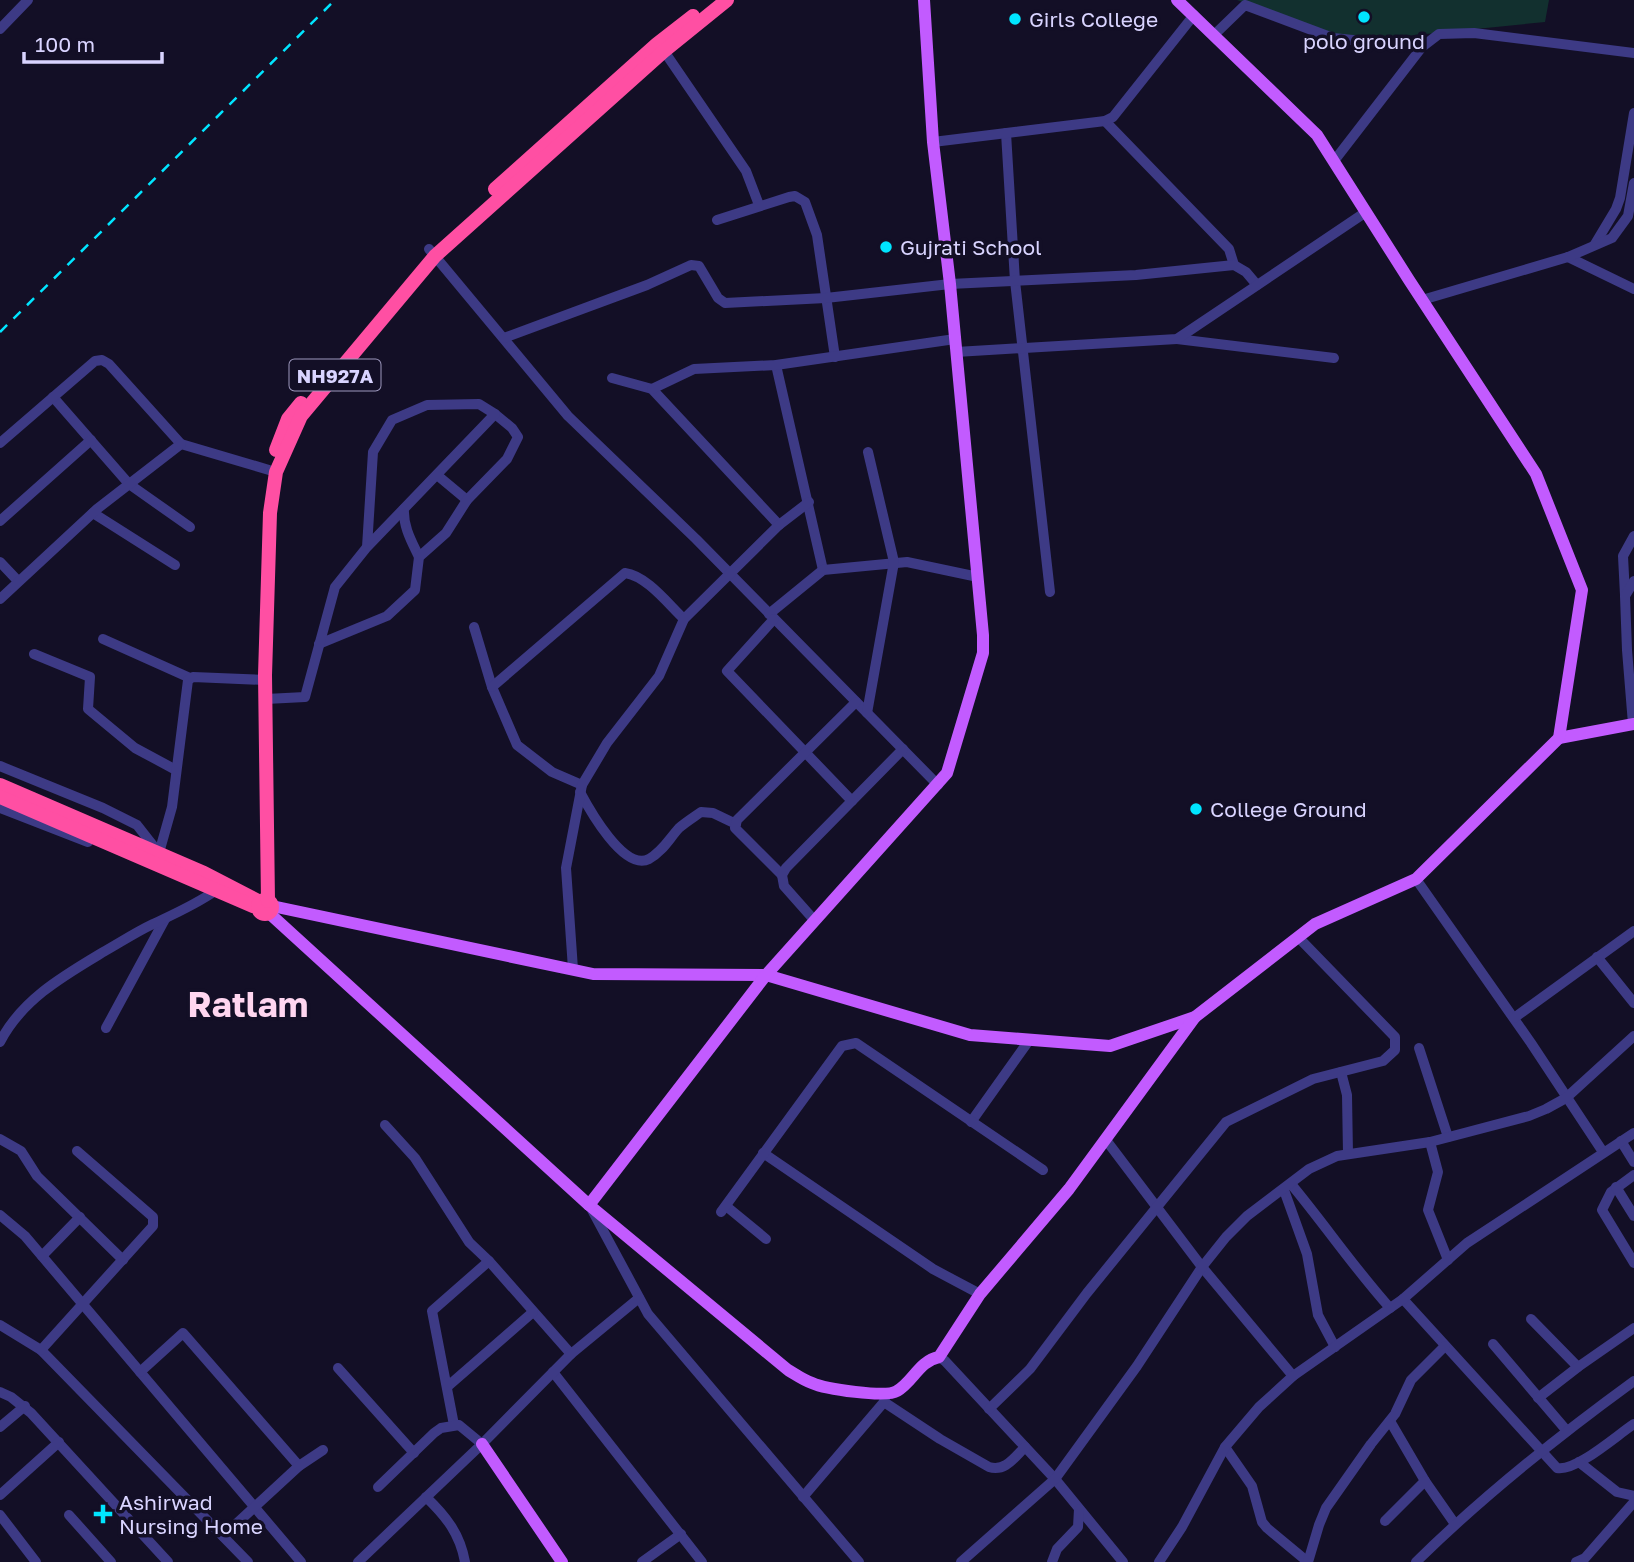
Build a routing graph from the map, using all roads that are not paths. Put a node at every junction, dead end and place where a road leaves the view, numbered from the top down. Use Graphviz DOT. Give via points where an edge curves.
graph roads {
  1 [pos="28,0"];
  2 [pos="713,0"];
  3 [pos="727,0"];
  4 [pos="923,0"];
  5 [pos="1177,0"];
  6 [pos="1194,15"];
  7 [pos="0,29"];
  8 [pos="1214,35"];
  9 [pos="1422,47"];
  10 [pos="664,51"];
  11 [pos="1634,53"];
  12 [pos="1634,113"];
  13 [pos="1105,121"];
  14 [pos="1006,133"];
  15 [pos="933,142"];
  16 [pos="1334,161"];
  17 [pos="1634,183"];
  18 [pos="759,205"];
  19 [pos="1366,212"];
  20 [pos="716,220"];
  21 [pos="1594,245"];
  22 [pos="432,252"];
  23 [pos="1569,257"];
  24 [pos="1234,265"];
  25 [pos="1015,281"];
  26 [pos="950,284"];
  27 [pos="1257,285"];
  28 [pos="1634,289"];
  29 [pos="826,298"];
  30 [pos="1422,300"];
  31 [pos="504,338"];
  32 [pos="1177,339"];
  33 [pos="955,345"];
  34 [pos="1023,348"];
  35 [pos="835,357"];
  36 [pos="1334,358"];
  37 [pos="776,365"];
  38 [pos="612,377"];
  39 [pos="652,389"];
  40 [pos="53,397"];
  41 [pos="495,414"];
  42 [pos="91,440"];
  43 [pos="0,443"];
  44 [pos="181,444"];
  45 [pos="868,452"];
  46 [pos="269,470"];
  47 [pos="437,475"];
  48 [pos="129,484"];
  49 [pos="467,500"];
  50 [pos="809,502"];
  51 [pos="404,509"];
  52 [pos="93,513"];
  53 [pos="0,521"];
  54 [pos="779,525"];
  55 [pos="190,527"];
  56 [pos="1634,536"];
  57 [pos="367,547"];
  58 [pos="419,557"];
  59 [pos="0,562"];
  60 [pos="894,562"];
  61 [pos="175,565"];
  62 [pos="823,569"];
  63 [pos="729,573"];
  64 [pos="978,577"];
  65 [pos="18,581"];
  66 [pos="1634,581"];
  67 [pos="1049,592"];
  68 [pos="1625,596"];
  69 [pos="0,599"];
  70 [pos="772,616"];
  71 [pos="684,619"];
  72 [pos="474,627"];
  73 [pos="103,639"];
  74 [pos="319,644"];
  75 [pos="34,654"];
  76 [pos="190,678"];
  77 [pos="261,679"];
  78 [pos="492,687"];
  79 [pos="266,699"];
  80 [pos="856,702"];
  81 [pos="867,713"];
  82 [pos="1634,724"];
  83 [pos="1559,737"];
  84 [pos="903,749"];
  85 [pos="805,754"];
  86 [pos="0,766"];
  87 [pos="177,770"];
  88 [pos="0,785"];
  89 [pos="938,785"];
  90 [pos="581,788"];
  91 [pos="0,797"];
  92 [pos="852,801"];
  93 [pos="0,808"];
  94 [pos="736,824"];
  95 [pos="155,858"];
  96 [pos="782,875"];
  97 [pos="1416,879"];
  98 [pos="215,891"];
  99 [pos="265,905"];
  100 [pos="165,919"];
  101 [pos="815,920"];
  102 [pos="1634,931"];
  103 [pos="1298,937"];
  104 [pos="1597,957"];
  105 [pos="573,969"];
  106 [pos="766,975"];
  107 [pos="1634,1003"];
  108 [pos="1195,1017"];
  109 [pos="1514,1018"];
  110 [pos="106,1028"];
  111 [pos="1634,1036"];
  112 [pos="1030,1039"];
  113 [pos="0,1042"];
  114 [pos="1419,1048"];
  115 [pos="1341,1072"];
  116 [pos="1566,1098"];
  117 [pos="971,1122"];
  118 [pos="385,1125"];
  119 [pos="1634,1133"];
  120 [pos="1448,1137"];
  121 [pos="0,1139"];
  122 [pos="1107,1140"];
  123 [pos="1621,1141"];
  124 [pos="1430,1142"];
  125 [pos="77,1151"];
  126 [pos="1603,1152"];
  127 [pos="763,1153"];
  128 [pos="1348,1154"];
  129 [pos="1634,1162"];
  130 [pos="1043,1170"];
  131 [pos="1634,1175"];
  132 [pos="1287,1187"];
  133 [pos="1616,1187"];
  134 [pos="589,1205"];
  135 [pos="1157,1209"];
  136 [pos="0,1215"];
  137 [pos="1634,1216"];
  138 [pos="80,1217"];
  139 [pos="766,1239"];
  140 [pos="42,1256"];
  141 [pos="123,1260"];
  142 [pos="1448,1260"];
  143 [pos="489,1261"];
  144 [pos="1634,1263"];
  145 [pos="1202,1267"];
  146 [pos="980,1294"];
  147 [pos="639,1298"];
  148 [pos="1403,1299"];
  149 [pos="83,1305"];
  150 [pos="1391,1308"];
  151 [pos="533,1311"];
  152 [pos="1531,1319"];
  153 [pos="0,1325"];
  154 [pos="1634,1328"];
  155 [pos="1493,1344"];
  156 [pos="1445,1346"];
  157 [pos="1335,1347"];
  158 [pos="41,1349"];
  159 [pos="571,1354"];
  160 [pos="939,1357"];
  161 [pos="1578,1367"];
  162 [pos="338,1368"];
  163 [pos="140,1372"];
  164 [pos="553,1372"];
  165 [pos="1293,1376"];
  166 [pos="1634,1381"];
  167 [pos="447,1387"];
  168 [pos="0,1392"];
  169 [pos="1538,1398"];
  170 [pos="884,1399"];
  171 [pos="25,1406"];
  172 [pos="989,1409"];
  173 [pos="1390,1421"];
  174 [pos="1634,1424"];
  175 [pos="454,1425"];
  176 [pos="0,1427"];
  177 [pos="1567,1432"];
  178 [pos="59,1442"];
  179 [pos="482,1444"];
  180 [pos="1025,1447"];
  181 [pos="1226,1447"];
  182 [pos="323,1450"];
  183 [pos="414,1453"];
  184 [pos="1540,1453"];
  185 [pos="1579,1462"];
  186 [pos="299,1466"];
  187 [pos="1055,1479"];
  188 [pos="1425,1481"];
  189 [pos="378,1488"];
  190 [pos="0,1495"];
  191 [pos="1634,1496"];
  192 [pos="426,1497"];
  193 [pos="803,1497"];
  194 [pos="1634,1502"];
  195 [pos="255,1506"];
  196 [pos="1079,1509"];
  197 [pos="69,1515"];
  198 [pos="0,1516"];
  199 [pos="1385,1521"];
  200 [pos="1455,1524"];
  201 [pos="681,1534"];
  202 [pos="223,1536"];
  203 [pos="36,1562"];
  204 [pos="111,1562"];
  205 [pos="168,1562"];
  206 [pos="248,1562"];
  207 [pos="301,1562"];
  208 [pos="358,1562"];
  209 [pos="465,1562"];
  210 [pos="562,1562"];
  211 [pos="642,1562"];
  212 [pos="702,1562"];
  213 [pos="859,1562"];
  214 [pos="961,1562"];
  215 [pos="1052,1562"];
  216 [pos="1123,1562"];
  217 [pos="1160,1562"];
  218 [pos="1308,1562"];
  219 [pos="1416,1562"];
  220 [pos="1576,1562"];
  1 -- 7 [label="street"];
  2 -- 22 [label="highway, NH927A" via="647,53"];
  3 -- 10 [label="highway, NH927A"];
  4 -- 15 [label="main road"];
  5 -- 6 [label="main road"];
  6 -- 8 [label="main road"];
  6 -- 13 [label="street" via="1113,117"];
  8 -- 9 [label="street" via="1245,5 1333,38"];
  8 -- 16 [label="main road" via="1307,123"];
  9 -- 11 [label="street" via="1439,34 1474,33"];
  9 -- 16 [label="street"];
  10 -- 18 [label="street" via="746,171"];
  10 -- 22 [label="highway, NH927A"];
  12 -- 21 [label="street" via="1620,198"];
  13 -- 14 [label="street"];
  13 -- 24 [label="street" via="1228,249"];
  14 -- 15 [label="street"];
  14 -- 25 [label="street"];
  15 -- 26 [label="main road"];
  16 -- 19 [label="main road"];
  17 -- 21 [label="street" via="1621,228 1612,238"];
  18 -- 20 [label="street"];
  18 -- 29 [label="street" via="795,195 806,202 817,235"];
  19 -- 27 [label="street"];
  19 -- 30 [label="main road"];
  21 -- 23 [label="street"];
  22 -- 31 [label="street"];
  22 -- 46 [label="highway, NH927A" via="288,419"];
  22 -- 77 [label="highway, NH927A" via="301,416 276,472"];
  23 -- 28 [label="street"];
  23 -- 30 [label="street"];
  24 -- 25 [label="street"];
  24 -- 27 [label="street"];
  25 -- 26 [label="street"];
  25 -- 34 [label="street"];
  26 -- 29 [label="street"];
  26 -- 33 [label="main road"];
  27 -- 32 [label="street"];
  29 -- 31 [label="street" via="725,303 699,267 691,265"];
  29 -- 35 [label="street"];
  30 -- 83 [label="main road" via="1536,474 1582,590"];
  31 -- 63 [label="street" via="568,416"];
  32 -- 34 [label="street"];
  32 -- 36 [label="street"];
  33 -- 34 [label="street"];
  33 -- 35 [label="street"];
  33 -- 64 [label="main road"];
  34 -- 67 [label="street"];
  35 -- 37 [label="street"];
  37 -- 39 [label="street" via="694,369"];
  37 -- 50 [label="street"];
  38 -- 39 [label="street"];
  39 -- 54 [label="street"];
  40 -- 42 [label="street"];
  40 -- 43 [label="street"];
  40 -- 44 [label="street" via="102,360"];
  41 -- 47 [label="street"];
  41 -- 49 [label="street" via="518,437 507,459"];
  41 -- 57 [label="street" via="479,404 427,405 392,420 373,452"];
  42 -- 48 [label="street"];
  42 -- 53 [label="street"];
  44 -- 46 [label="street"];
  44 -- 48 [label="street"];
  45 -- 60 [label="street"];
  46 -- 77 [label="highway, NH927A" via="263,513"];
  47 -- 49 [label="street"];
  47 -- 51 [label="street"];
  48 -- 52 [label="street"];
  48 -- 55 [label="street"];
  49 -- 58 [label="street" via="446,533"];
  50 -- 54 [label="street"];
  50 -- 62 [label="street"];
  51 -- 57 [label="street"];
  51 -- 58 [label="street"];
  52 -- 61 [label="street"];
  52 -- 65 [label="street"];
  54 -- 63 [label="street"];
  56 -- 68 [label="street" via="1623,556"];
  57 -- 74 [label="street" via="335,586"];
  58 -- 74 [label="street" via="415,590 387,616"];
  59 -- 65 [label="street"];
  60 -- 62 [label="street"];
  60 -- 64 [label="street"];
  60 -- 81 [label="street"];
  62 -- 70 [label="street"];
  63 -- 70 [label="street"];
  63 -- 71 [label="street"];
  64 -- 89 [label="main road" via="983,653 947,773"];
  65 -- 69 [label="street"];
  66 -- 68 [label="street"];
  68 -- 82 [label="street"];
  70 -- 80 [label="street"];
  70 -- 85 [label="street" via="727,671"];
  71 -- 78 [label="street" via="643,581 625,573"];
  71 -- 90 [label="street" via="659,676 607,743"];
  72 -- 78 [label="street"];
  73 -- 76 [label="street"];
  74 -- 79 [label="street" via="305,696"];
  75 -- 87 [label="street" via="90,677 88,709 135,748"];
  76 -- 77 [label="street"];
  76 -- 87 [label="street"];
  77 -- 79 [label="highway, NH927A"];
  77 -- 99 [label="highway, NH927A"];
  78 -- 90 [label="street" via="517,745"];
  79 -- 99 [label="highway, NH927A"];
  80 -- 81 [label="street"];
  80 -- 85 [label="street"];
  81 -- 84 [label="street"];
  82 -- 83 [label="main road"];
  83 -- 97 [label="main road"];
  84 -- 89 [label="street"];
  84 -- 92 [label="street"];
  85 -- 92 [label="street"];
  85 -- 94 [label="street"];
  86 -- 95 [label="street" via="136,825"];
  87 -- 95 [label="street" via="172,807"];
  88 -- 95 [label="highway"];
  89 -- 101 [label="main road"];
  90 -- 94 [label="street" via="593,817 636,861 646,861 662,850 701,812"];
  90 -- 105 [label="street" via="566,868"];
  91 -- 95 [label="highway"];
  92 -- 96 [label="street"];
  93 -- 95 [label="street" via="111,851"];
  94 -- 96 [label="street" via="743,837"];
  95 -- 98 [label="highway"];
  95 -- 99 [label="highway" via="234,887"];
  96 -- 101 [label="street" via="784,886"];
  97 -- 103 [label="main road" via="1315,924"];
  97 -- 109 [label="street"];
  98 -- 99 [label="highway"];
  98 -- 100 [label="street"];
  99 -- 105 [label="main road"];
  99 -- 134 [label="main road"];
  100 -- 110 [label="street"];
  100 -- 113 [label="street" via="38,995"];
  101 -- 106 [label="main road"];
  102 -- 104 [label="street"];
  103 -- 108 [label="main road"];
  103 -- 115 [label="street" via="1395,1037 1395,1050 1383,1061"];
  104 -- 107 [label="street"];
  104 -- 109 [label="street"];
  105 -- 106 [label="main road" via="593,974"];
  106 -- 112 [label="main road" via="970,1035"];
  106 -- 134 [label="main road"];
  108 -- 112 [label="main road" via="1110,1046"];
  108 -- 122 [label="main road"];
  109 -- 116 [label="street"];
  111 -- 116 [label="street"];
  112 -- 117 [label="street"];
  114 -- 120 [label="street"];
  115 -- 128 [label="street" via="1347,1095"];
  115 -- 135 [label="street" via="1313,1079 1231,1118"];
  116 -- 120 [label="street" via="1529,1116"];
  116 -- 126 [label="street"];
  117 -- 127 [label="street" via="856,1043 848,1043 842,1045"];
  117 -- 130 [label="street"];
  118 -- 143 [label="street" via="415,1158 469,1242"];
  119 -- 123 [label="street"];
  120 -- 124 [label="street"];
  121 -- 138 [label="street" via="21,1151 37,1176"];
  122 -- 135 [label="street"];
  122 -- 146 [label="main road"];
  123 -- 126 [label="street"];
  123 -- 129 [label="street"];
  124 -- 128 [label="street"];
  124 -- 142 [label="street" via="1438,1180 1428,1210"];
  125 -- 141 [label="street" via="153,1217 153,1226"];
  126 -- 142 [label="street"];
  127 -- 139 [label="street" via="723,1209"];
  127 -- 146 [label="street" via="933,1269"];
  128 -- 132 [label="street" via="1321,1161"];
  131 -- 133 [label="street"];
  132 -- 145 [label="street" via="1247,1216"];
  132 -- 150 [label="street" via="1325,1225"];
  132 -- 157 [label="street" via="1307,1254 1318,1315"];
  133 -- 137 [label="street"];
  133 -- 144 [label="street" via="1602,1210"];
  134 -- 147 [label="street"];
  134 -- 170 [label="main road" via="788,1370 813,1384"];
  135 -- 145 [label="street"];
  135 -- 172 [label="street" via="1030,1369"];
  136 -- 140 [label="street"];
  138 -- 140 [label="street"];
  138 -- 141 [label="street"];
  140 -- 149 [label="street"];
  141 -- 149 [label="street"];
  142 -- 148 [label="street"];
  143 -- 151 [label="street"];
  143 -- 167 [label="street" via="432,1311"];
  145 -- 165 [label="street"];
  145 -- 187 [label="street"];
  146 -- 160 [label="main road"];
  147 -- 159 [label="street"];
  147 -- 193 [label="street"];
  148 -- 150 [label="street"];
  148 -- 156 [label="street"];
  149 -- 158 [label="street"];
  149 -- 163 [label="street"];
  150 -- 157 [label="street"];
  151 -- 159 [label="street"];
  151 -- 167 [label="street"];
  152 -- 161 [label="street"];
  153 -- 158 [label="street"];
  154 -- 161 [label="street"];
  155 -- 169 [label="street"];
  156 -- 173 [label="street" via="1411,1380"];
  156 -- 184 [label="street"];
  157 -- 165 [label="street"];
  158 -- 202 [label="street"];
  159 -- 164 [label="street"];
  160 -- 170 [label="main road" via="925,1363"];
  160 -- 172 [label="street"];
  161 -- 169 [label="street"];
  162 -- 183 [label="street"];
  163 -- 186 [label="street" via="183,1333"];
  163 -- 195 [label="street"];
  164 -- 179 [label="street"];
  164 -- 201 [label="street"];
  165 -- 181 [label="street"];
  166 -- 177 [label="street"];
  167 -- 175 [label="street"];
  168 -- 171 [label="street"];
  169 -- 177 [label="street"];
  170 -- 180 [label="street" via="989,1467 1001,1469"];
  170 -- 193 [label="street"];
  171 -- 176 [label="street"];
  171 -- 178 [label="street"];
  172 -- 180 [label="street"];
  173 -- 188 [label="street"];
  173 -- 218 [label="street" via="1326,1508"];
  174 -- 185 [label="street"];
  175 -- 179 [label="street" via="464,1427"];
  175 -- 183 [label="street" via="441,1428"];
  177 -- 184 [label="street"];
  178 -- 190 [label="street"];
  178 -- 205 [label="street"];
  179 -- 192 [label="street"];
  179 -- 210 [label="main road"];
  180 -- 187 [label="street"];
  181 -- 217 [label="street"];
  181 -- 218 [label="street" via="1252,1486 1262,1522"];
  182 -- 186 [label="street"];
  183 -- 189 [label="street"];
  184 -- 185 [label="street" via="1561,1469"];
  184 -- 200 [label="street"];
  185 -- 191 [label="street" via="1617,1492"];
  186 -- 195 [label="street"];
  187 -- 196 [label="street"];
  187 -- 214 [label="street"];
  188 -- 199 [label="street"];
  188 -- 200 [label="street"];
  192 -- 208 [label="street"];
  192 -- 209 [label="street" via="452,1525"];
  193 -- 213 [label="street"];
  194 -- 220 [label="street" via="1585,1558"];
  195 -- 202 [label="street"];
  195 -- 207 [label="street"];
  196 -- 215 [label="street" via="1078,1527 1057,1549"];
  196 -- 216 [label="street"];
  197 -- 204 [label="street"];
  198 -- 203 [label="street"];
  200 -- 219 [label="street"];
  201 -- 211 [label="street"];
  201 -- 212 [label="street"];
  202 -- 206 [label="street"];
}
